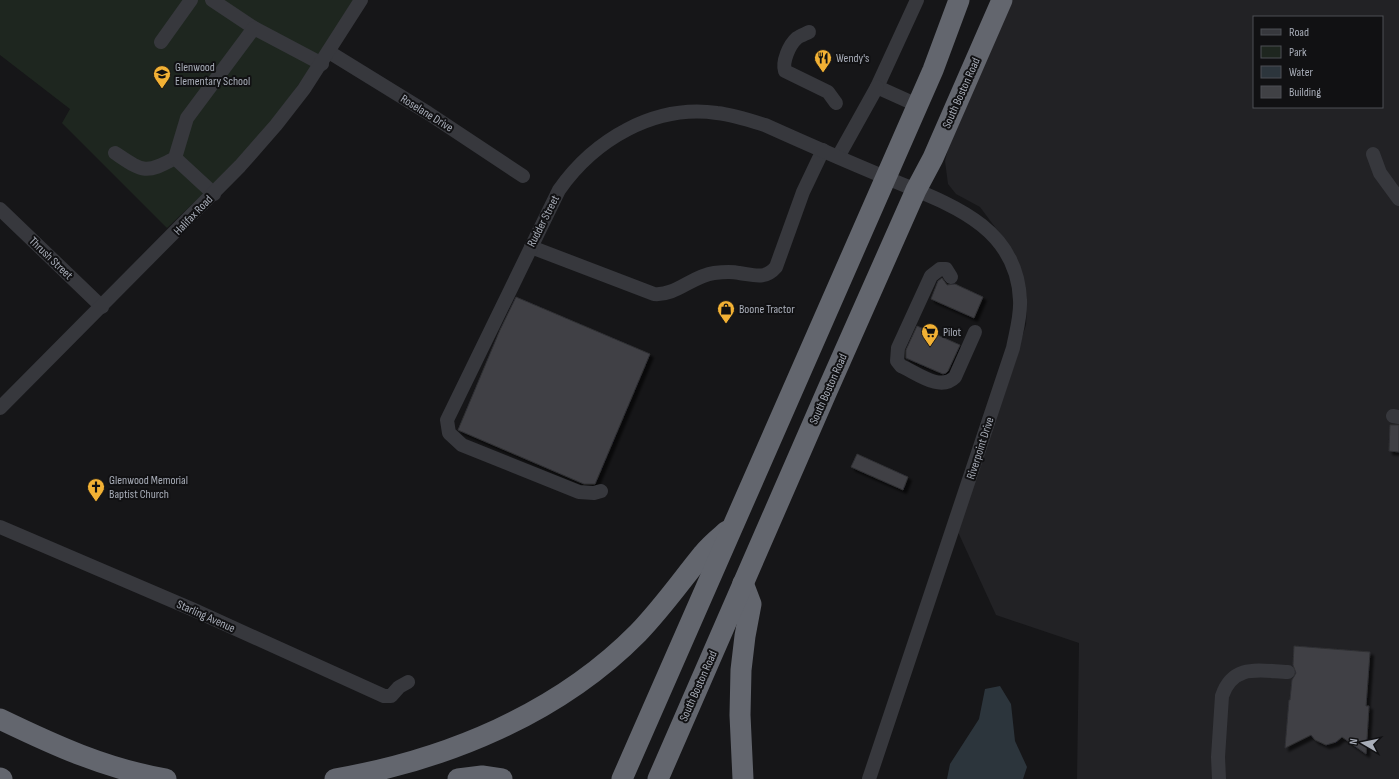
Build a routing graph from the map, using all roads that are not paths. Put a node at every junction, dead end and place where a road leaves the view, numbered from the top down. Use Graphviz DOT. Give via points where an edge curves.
graph roads {
  1 [pos="191,0"];
  2 [pos="212,0"];
  3 [pos="361,0"];
  4 [pos="918,0"];
  5 [pos="1002,0"];
  6 [pos="954,2"];
  7 [pos="254,28"];
  8 [pos="809,32"];
  9 [pos="161,42"];
  10 [pos="325,58"];
  11 [pos="877,87"];
  12 [pos="836,103"];
  13 [pos="917,106"];
  14 [pos="823,150"];
  15 [pos="115,153"];
  16 [pos="1373,154"];
  17 [pos="838,156"];
  18 [pos="175,158"];
  19 [pos="523,176"];
  20 [pos="886,178"];
  21 [pos="916,190"];
  22 [pos="214,194"];
  23 [pos="1399,199"];
  24 [pos="0,209"];
  25 [pos="531,247"];
  26 [pos="951,277"];
  27 [pos="102,307"];
  28 [pos="975,332"];
  29 [pos="0,408"];
  30 [pos="601,491"];
  31 [pos="734,525"];
  32 [pos="0,527"];
  33 [pos="743,583"];
  34 [pos="1288,672"];
  35 [pos="408,682"];
  36 [pos="0,719"];
  37 [pos="0,724"];
  38 [pos="101,779"];
  39 [pos="166,779"];
  40 [pos="335,779"];
  41 [pos="458,779"];
  42 [pos="502,779"];
  43 [pos="622,779"];
  44 [pos="658,779"];
  45 [pos="743,779"];
  46 [pos="869,779"];
  47 [pos="1219,779"];
  1 -- 9 [label="street"];
  2 -- 7 [label="street, Roselane Drive"];
  3 -- 10 [label="street, Halifax Road"];
  4 -- 11 [label="street"];
  5 -- 21 [label="highway, South Boston Road" via="933,158"];
  6 -- 13 [label="highway"];
  7 -- 10 [label="street, Roselane Drive"];
  7 -- 18 [label="street" via="187,118"];
  8 -- 12 [label="street" via="797,38 792,44 784,63 785,72 828,92"];
  10 -- 19 [label="street, Roselane Drive" via="428,113"];
  10 -- 22 [label="street, Halifax Road" via="276,125"];
  11 -- 13 [label="street"];
  11 -- 17 [label="street"];
  13 -- 20 [label="highway"];
  14 -- 17 [label="street, Rudder Street"];
  14 -- 25 [label="street, Rudder Street" via="765,125 716,112 674,114 649,120 611,138 581,162 559,190"];
  14 -- 25 [label="street" via="776,267 763,276 724,272 709,274 695,278 662,295"];
  15 -- 18 [label="street" via="139,169 156,169"];
  16 -- 23 [label="street" via="1380,173"];
  17 -- 20 [label="street, Rudder Street"];
  18 -- 22 [label="street"];
  20 -- 21 [label="street, Riverpoint Drive"];
  20 -- 31 [label="highway"];
  21 -- 33 [label="highway, South Boston Road"];
  21 -- 46 [label="street, Riverpoint Drive" via="955,207 989,230 1001,244 1014,269 1019,283 1020,301 1006,371"];
  22 -- 27 [label="street, Halifax Road"];
  24 -- 27 [label="street, Thrush Street"];
  25 -- 30 [label="street, Rudder Street" via="448,414 447,428 454,440 462,445 579,492"];
  26 -- 28 [label="street" via="946,269 940,269 931,276 898,348 897,361 901,366 940,384 946,383 955,377"];
  27 -- 29 [label="street, Halifax Road"];
  31 -- 40 [label="highway" via="704,553 678,588 636,635 552,701 492,732 451,748 392,766"];
  31 -- 43 [label="highway"];
  32 -- 35 [label="street, Starling Avenue" via="194,610 384,696 391,696"];
  33 -- 44 [label="highway, South Boston Road"];
  33 -- 45 [label="highway" via="751,604 742,670 740,715"];
  34 -- 47 [label="street" via="1250,670 1236,675 1225,688 1222,696"];
  36 -- 39 [label="highway" via="70,752 104,764"];
  37 -- 38 [label="highway"];
  41 -- 42 [label="highway" via="482,776"];
}
